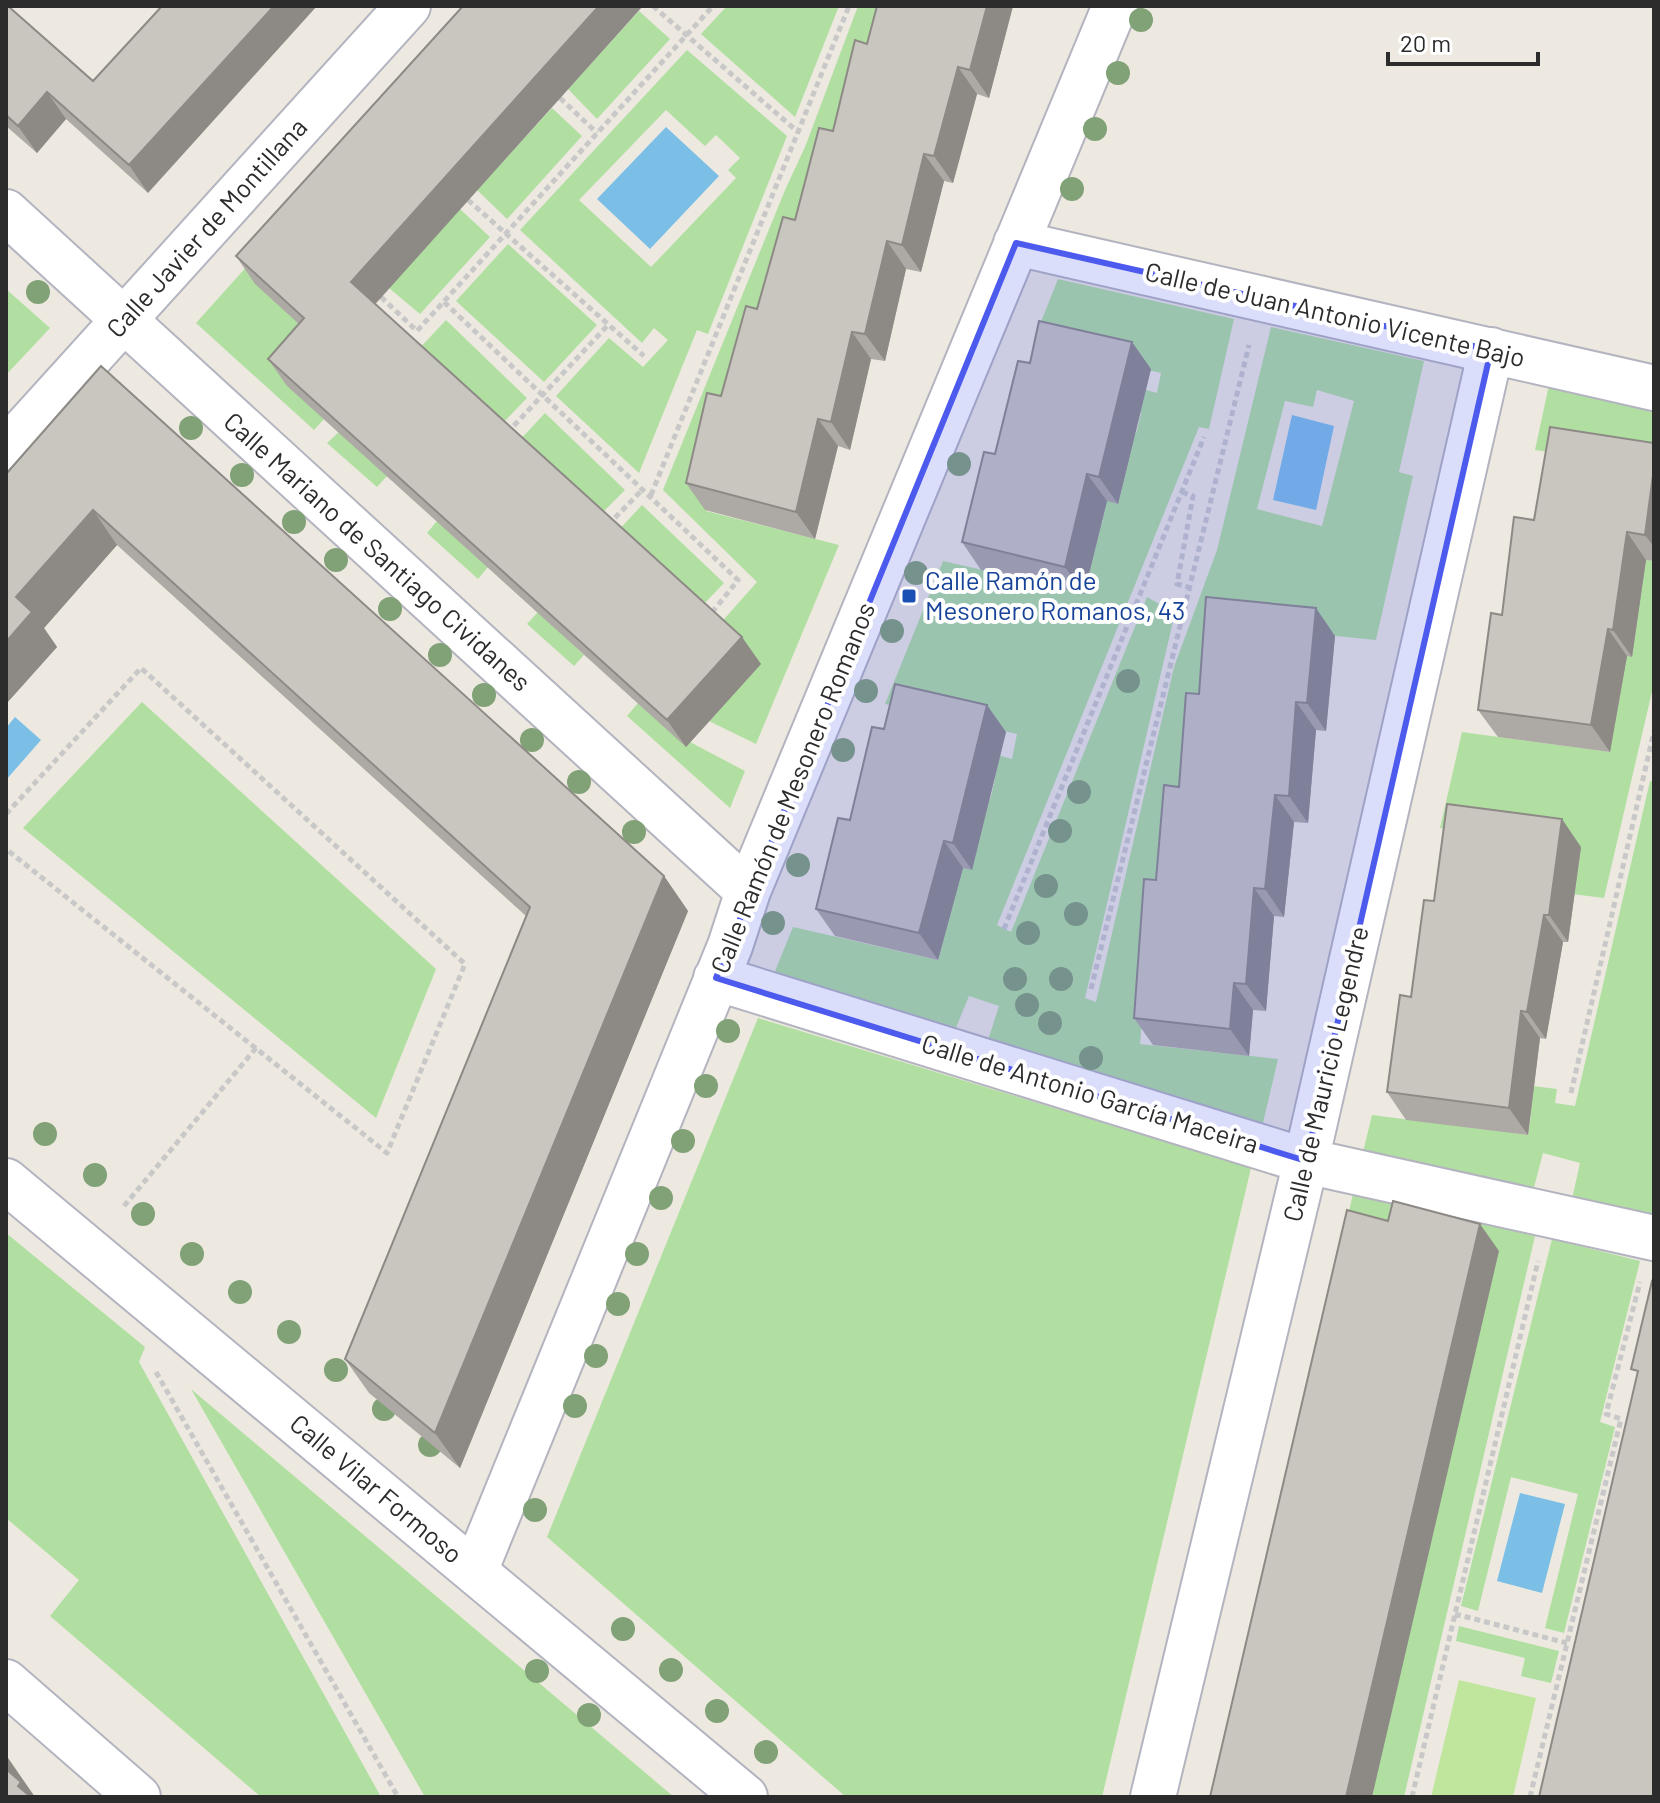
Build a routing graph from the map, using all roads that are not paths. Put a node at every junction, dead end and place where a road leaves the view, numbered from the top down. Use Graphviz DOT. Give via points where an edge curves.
graph roads {
  1 [pos="408,6"];
  2 [pos="1115,6"];
  3 [pos="6,212"];
  4 [pos="1016,243"];
  5 [pos="124,319"];
  6 [pos="1491,350"];
  7 [pos="1654,388"];
  8 [pos="6,450"];
  9 [pos="748,891"];
  10 [pos="716,978"];
  11 [pos="1306,1161"];
  12 [pos="6,1181"];
  13 [pos="1648,1258"];
  14 [pos="475,1571"];
  15 [pos="6,1682"];
  16 [pos="138,1797"];
  17 [pos="745,1797"];
  18 [pos="1153,1797"];
  1 -- 5 [label="street, Calle Javier de Montillana"];
  2 -- 4 [label="street, Calle Ramón de Mesonero Romanos"];
  3 -- 5 [label="street, Calle Mariano de Santiago Cividanes"];
  4 -- 6 [label="street, Calle de Juan Antonio Vicente Bajo"];
  4 -- 9 [label="street, Calle Ramón de Mesonero Romanos"];
  5 -- 8 [label="street, Calle Javier de Montillana"];
  5 -- 9 [label="street, Calle Mariano de Santiago Cividanes"];
  6 -- 7 [label="street, Calle de Juan Antonio Vicente Bajo"];
  6 -- 11 [label="street, Calle de Mauricio Legendre"];
  9 -- 10 [label="street, Calle Ramón de Mesonero Romanos"];
  10 -- 11 [label="street, Calle de Antonio García Maceira"];
  10 -- 14 [label="street, Calle Ramón de Mesonero Romanos"];
  11 -- 13 [label="street, Calle de Antonio García Maceira"];
  11 -- 18 [label="street, Calle de Mauricio Legendre"];
  12 -- 14 [label="street, Calle Vilar Formoso"];
  14 -- 17 [label="street, Calle Vilar Formoso"];
  15 -- 16 [label="street"];
}
